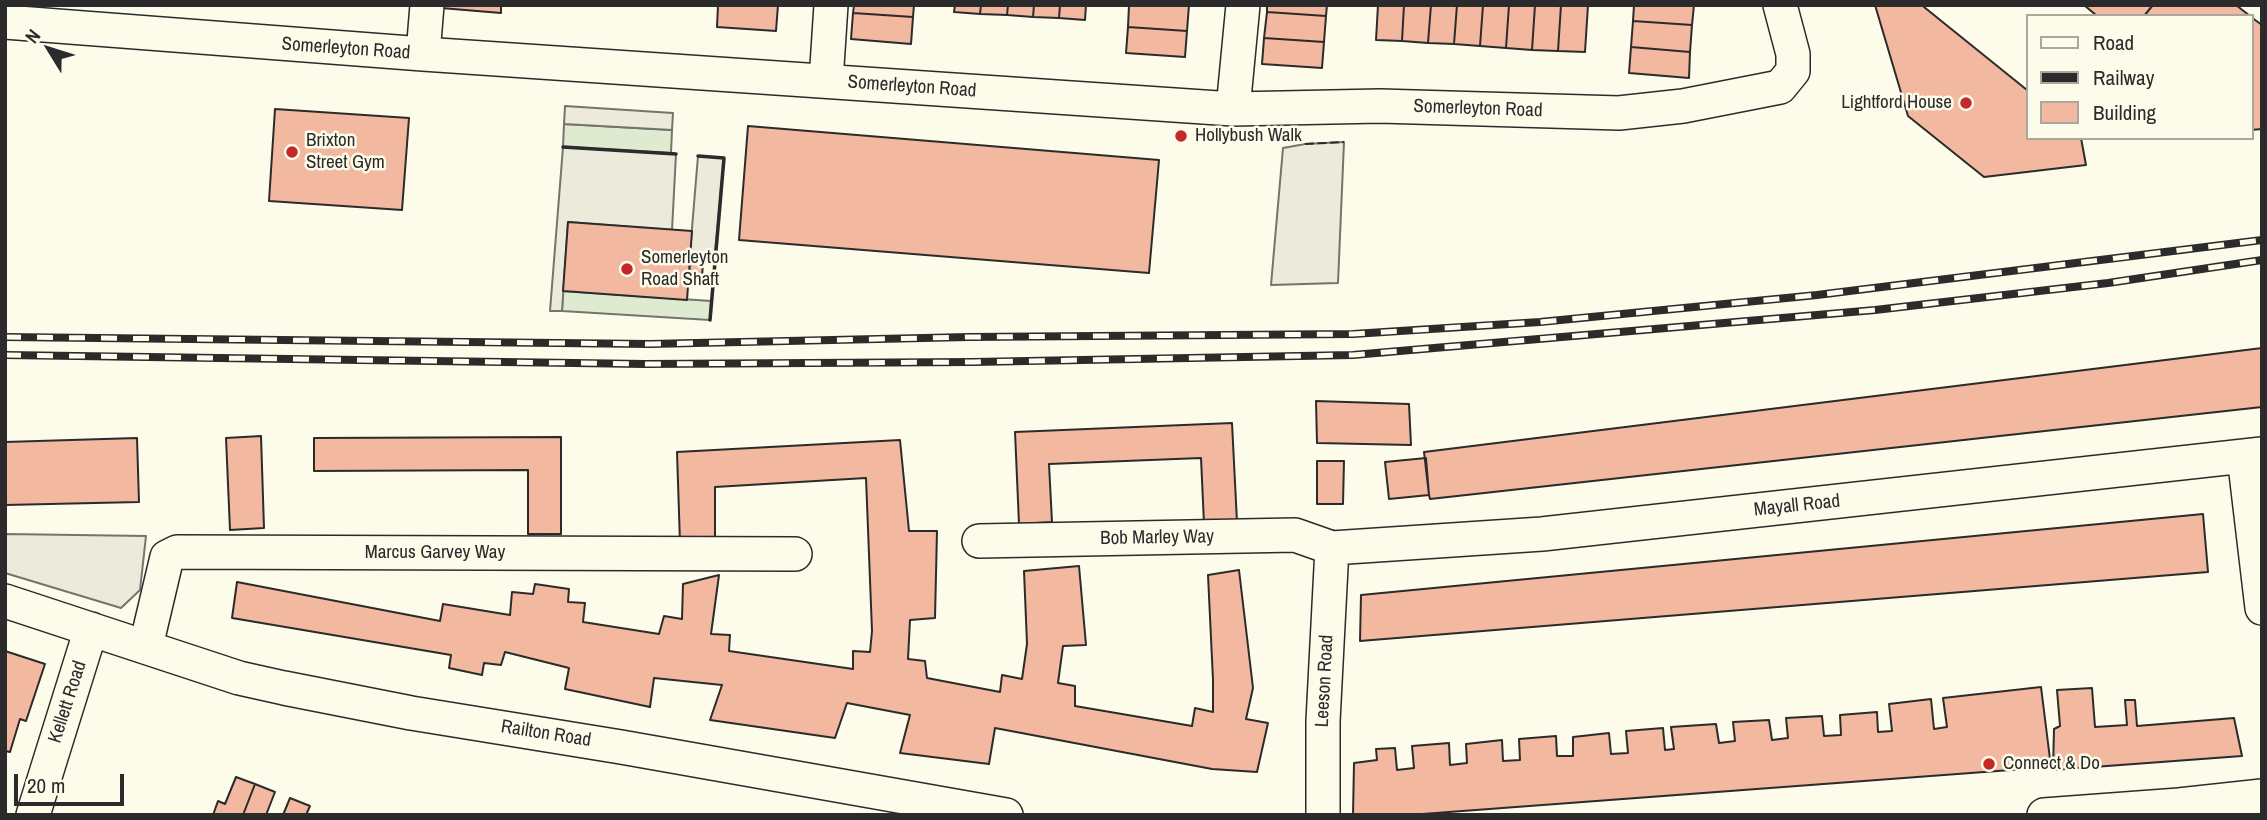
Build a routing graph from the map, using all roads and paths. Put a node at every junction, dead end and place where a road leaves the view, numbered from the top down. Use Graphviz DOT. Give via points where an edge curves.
graph roads {
  1 [pos="7,5"];
  2 [pos="427,5"];
  3 [pos="831,5"];
  4 [pos="1243,5"];
  5 [pos="1780,5"];
  6 [pos="6,22"];
  7 [pos="423,54"];
  8 [pos="825,81"];
  9 [pos="1233,109"];
  10 [pos="2253,455"];
  11 [pos="979,541"];
  12 [pos="1332,548"];
  13 [pos="795,554"];
  14 [pos="5,601"];
  15 [pos="2262,608"];
  16 [pos="91,629"];
  17 [pos="146,646"];
  18 [pos="2262,796"];
  19 [pos="33,815"];
  20 [pos="1006,815"];
  21 [pos="1323,815"];
  22 [pos="2044,815"];
  1 -- 6 [label="street"];
  2 -- 7 [label="street"];
  3 -- 8 [label="street"];
  4 -- 9 [label="street"];
  5 -- 9 [label="street, Somerleyton Road" via="1793,54 1793,71 1780,87 1683,106 1619,113 1380,106"];
  6 -- 7 [label="street, Somerleyton Road"];
  7 -- 8 [label="street, Somerleyton Road"];
  8 -- 9 [label="street, Somerleyton Road"];
  10 -- 12 [label="street, Mayall Road" via="1542,534"];
  10 -- 15 [label="street"];
  11 -- 12 [label="street, Bob Marley Way" via="1295,535"];
  12 -- 21 [label="street, Leeson Road"];
  13 -- 17 [label="street, Marcus Garvey Way" via="177,552 166,557"];
  14 -- 16 [label="street, Railton Road"];
  16 -- 17 [label="street, Railton Road"];
  16 -- 19 [label="street, Kellett Road"];
  17 -- 20 [label="street, Railton Road" via="239,678 411,713"];
  18 -- 22 [label="street"];
}
